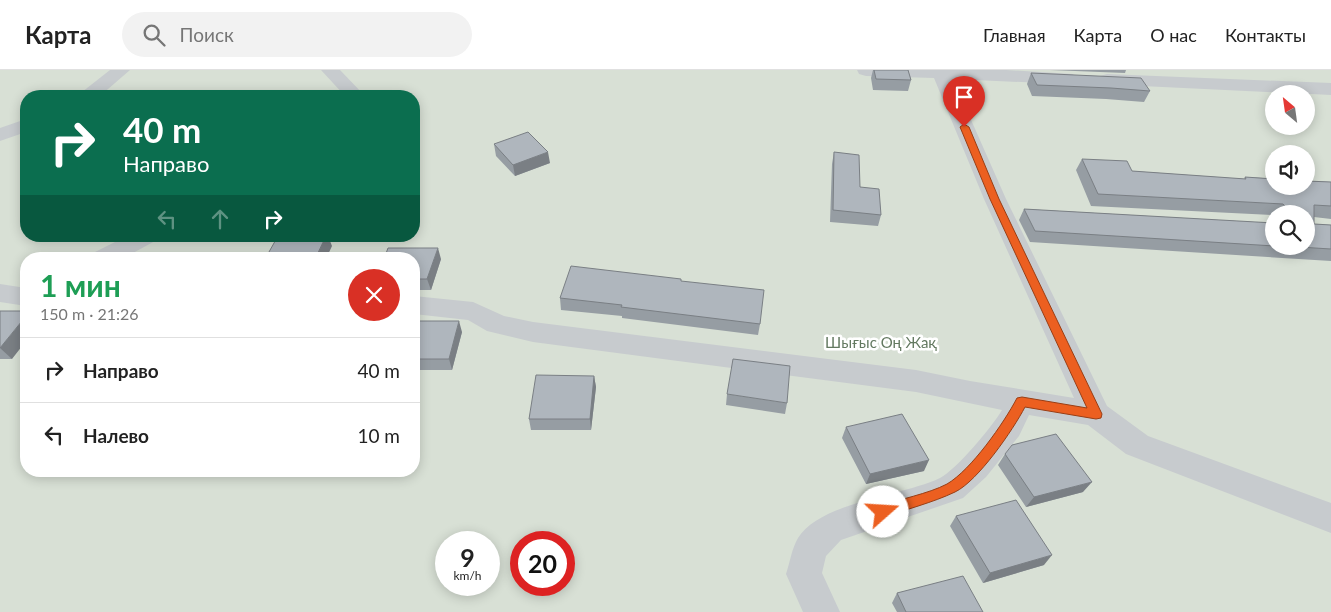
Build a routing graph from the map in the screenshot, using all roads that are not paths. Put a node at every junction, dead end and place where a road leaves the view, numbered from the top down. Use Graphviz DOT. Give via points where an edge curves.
graph roads {
  1 [pos="122,70"];
  2 [pos="330,70"];
  3 [pos="866,70"];
  4 [pos="941,72"];
  5 [pos="1331,88"];
  6 [pos="97,90"];
  7 [pos="348,90"];
  8 [pos="20,127"];
  9 [pos="0,135"];
  10 [pos="1000,210"];
  11 [pos="1029,212"];
  12 [pos="135,242"];
  13 [pos="116,252"];
  14 [pos="0,293"];
  15 [pos="20,296"];
  16 [pos="420,307"];
  17 [pos="1022,402"];
  18 [pos="1096,414"];
  19 [pos="1331,518"];
  20 [pos="822,612"];
  1 -- 6 [label="street"];
  2 -- 7 [label="street"];
  3 -- 4 [label="street"];
  4 -- 5 [label="street"];
  4 -- 10 [label="street"];
  8 -- 9 [label="street"];
  10 -- 11 [label="street"];
  10 -- 18 [label="street"];
  12 -- 13 [label="street"];
  14 -- 15 [label="street"];
  16 -- 17 [label="street" via="473,311 497,324 533,332 916,381"];
  17 -- 18 [label="street"];
  17 -- 20 [label="street" via="1008,427 975,467 952,488 830,530 811,548 804,574"];
  18 -- 19 [label="street" via="1137,445"];
}
